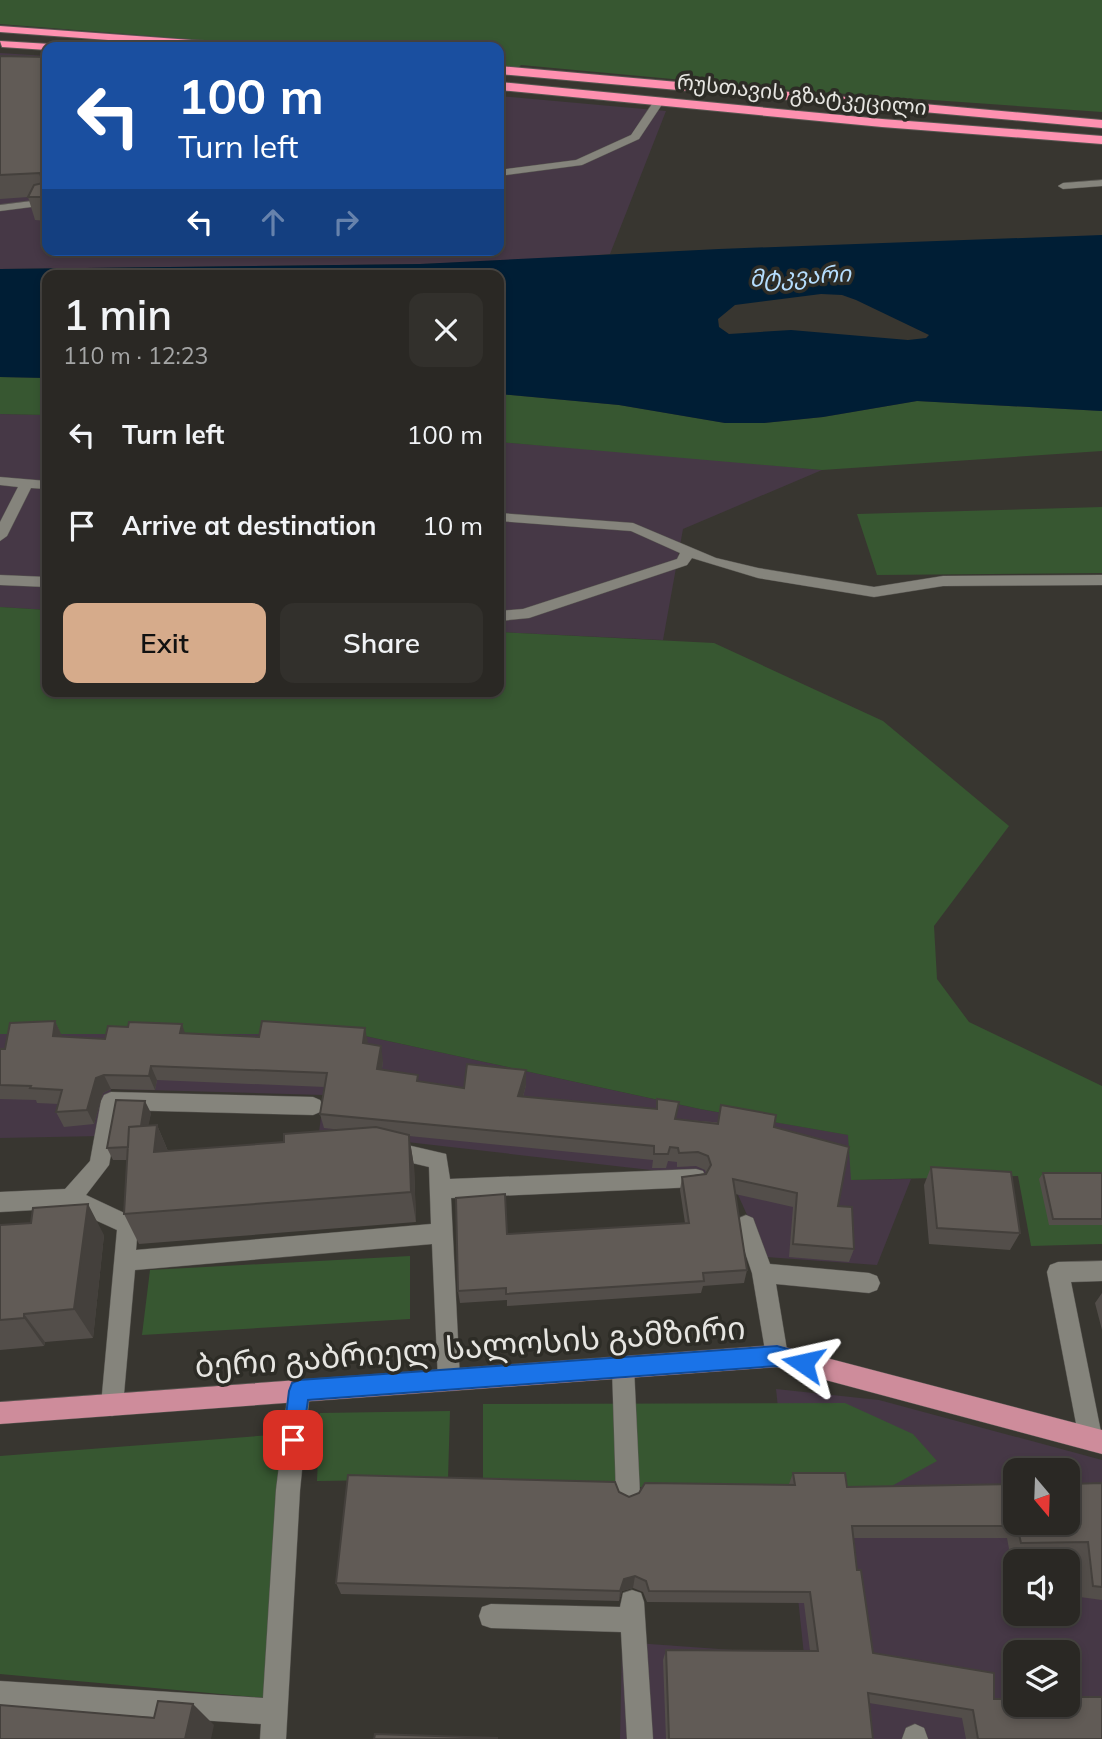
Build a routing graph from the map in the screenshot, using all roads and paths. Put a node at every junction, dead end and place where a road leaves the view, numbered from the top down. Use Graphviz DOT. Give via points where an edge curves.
graph roads {
  1 [pos="0,29"];
  2 [pos="178,42"];
  3 [pos="0,44"];
  4 [pos="42,47"];
  5 [pos="504,70"];
  6 [pos="504,86"];
  7 [pos="660,100"];
  8 [pos="1102,124"];
  9 [pos="1102,140"];
  10 [pos="504,172"];
  11 [pos="1102,183"];
  12 [pos="1063,186"];
  13 [pos="42,203"];
  14 [pos="0,208"];
  15 [pos="0,481"];
  16 [pos="26,485"];
  17 [pos="42,485"];
  18 [pos="504,517"];
  19 [pos="0,536"];
  20 [pos="690,550"];
  21 [pos="0,579"];
  22 [pos="1102,580"];
  23 [pos="42,582"];
  24 [pos="504,616"];
  25 [pos="313,1106"];
  26 [pos="388,1150"];
  27 [pos="696,1178"];
  28 [pos="440,1189"];
  29 [pos="69,1198"];
  30 [pos="0,1202"];
  31 [pos="746,1225"];
  32 [pos="442,1233"];
  33 [pos="125,1261"];
  34 [pos="1102,1271"];
  35 [pos="762,1273"];
  36 [pos="869,1283"];
  37 [pos="777,1356"];
  38 [pos="623,1367"];
  39 [pos="449,1380"];
  40 [pos="299,1391"];
  41 [pos="112,1405"];
  42 [pos="0,1413"];
  43 [pos="1097,1440"];
  44 [pos="628,1495"];
  45 [pos="491,1616"];
  46 [pos="0,1694"];
  47 [pos="275,1712"];
  48 [pos="273,1739"];
  49 [pos="640,1739"];
  1 -- 2 [label="highway"];
  3 -- 4 [label="highway"];
  5 -- 8 [label="highway, რუსთავის გზატკეცილი"];
  6 -- 7 [label="highway, რუსთავის გზატკეცილი"];
  7 -- 9 [label="highway, რუსთავის გზატკეცილი"];
  7 -- 10 [label="street" via="635,136 578,163"];
  11 -- 12 [label="street"];
  13 -- 14 [label="street"];
  15 -- 16 [label="street"];
  16 -- 17 [label="street"];
  16 -- 19 [label="street"];
  18 -- 20 [label="street" via="632,527"];
  20 -- 22 [label="street" via="711,561 758,573 874,592 943,580"];
  20 -- 24 [label="street" via="682,562 524,614"];
  21 -- 23 [label="street"];
  25 -- 29 [label="street" via="111,1101 99,1165"];
  26 -- 28 [label="street" via="439,1160"];
  27 -- 28 [label="street"];
  28 -- 32 [label="street"];
  29 -- 30 [label="street"];
  29 -- 33 [label="street" via="128,1225"];
  31 -- 35 [label="street"];
  32 -- 33 [label="street"];
  32 -- 39 [label="street"];
  33 -- 41 [label="street"];
  34 -- 43 [label="street" via="1058,1272"];
  35 -- 36 [label="street"];
  35 -- 37 [label="street"];
  37 -- 38 [label="main road, ბერი გაბრიელ სალოსის გამზირი"];
  37 -- 43 [label="main road, ბერი გაბრიელ სალოსის გამზირი"];
  38 -- 39 [label="main road, ბერი გაბრიელ სალოსის გამზირი"];
  38 -- 44 [label="street"];
  39 -- 40 [label="main road, ბერი გაბრიელ სალოსის გამზირი"];
  40 -- 41 [label="main road, ბერი გაბრიელ სალოსის გამზირი"];
  40 -- 47 [label="street" via="288,1490"];
  41 -- 42 [label="main road, ბერი გაბრიელ სალოსის გამზირი"];
  45 -- 49 [label="street" via="633,1611"];
  46 -- 47 [label="street"];
  47 -- 48 [label="street"];
}
